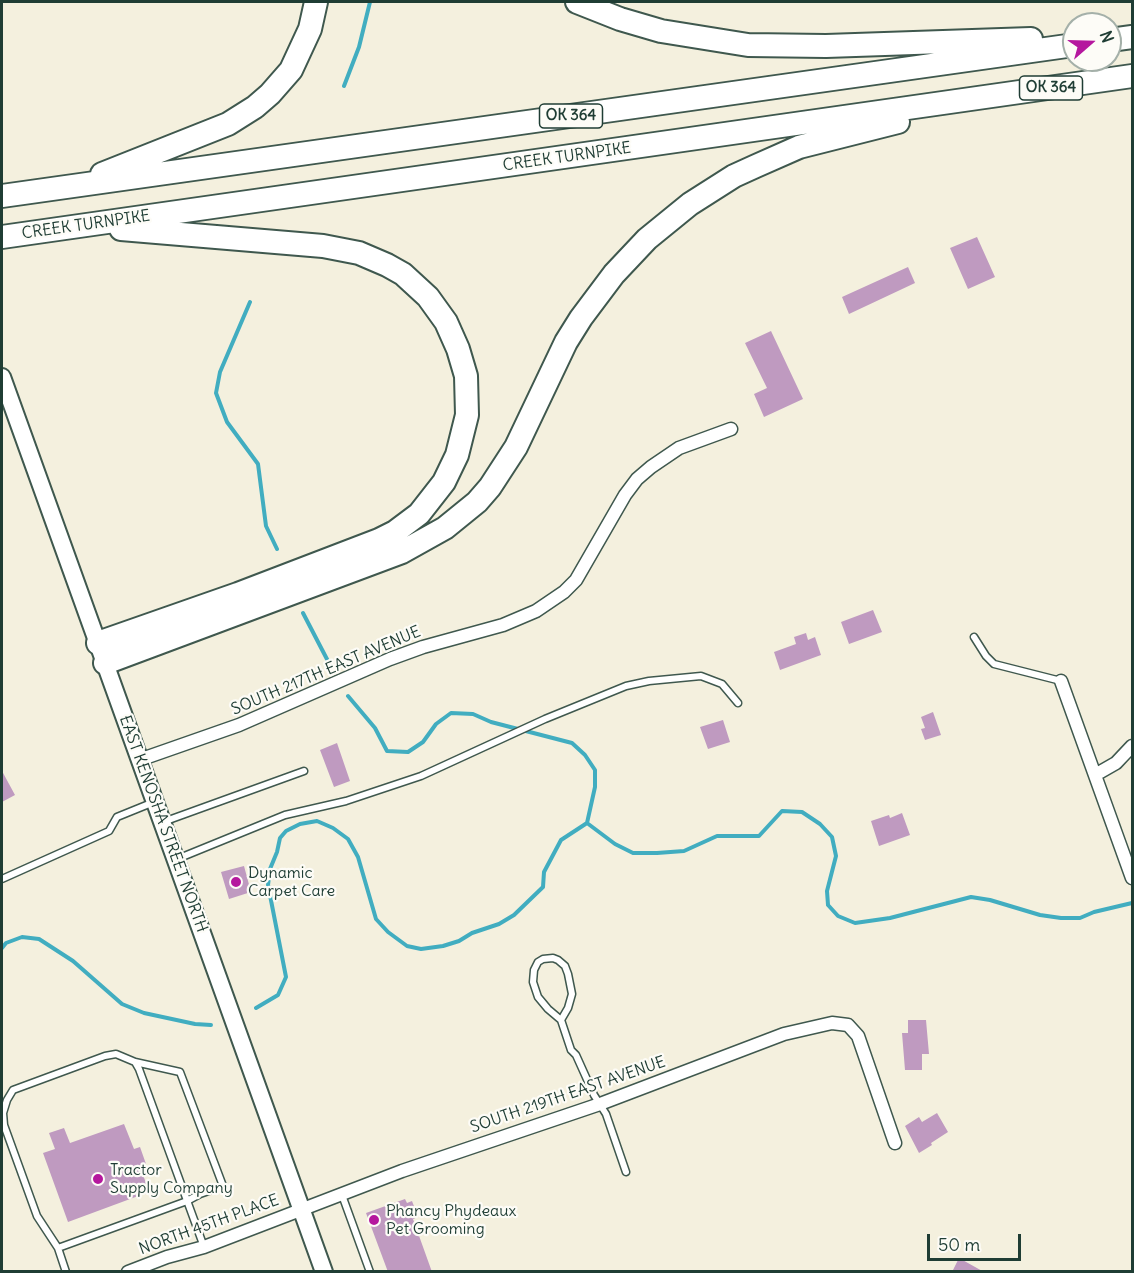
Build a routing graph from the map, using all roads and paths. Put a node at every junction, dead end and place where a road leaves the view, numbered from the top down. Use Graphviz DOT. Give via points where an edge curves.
graph roads {
  1 [pos="316,2"];
  2 [pos="577,2"];
  3 [pos="1062,38"];
  4 [pos="1062,47"];
  5 [pos="1132,76"];
  6 [pos="1001,95"];
  7 [pos="69,187"];
  8 [pos="3,196"];
  9 [pos="83,226"];
  10 [pos="12,236"];
  11 [pos="2,377"];
  12 [pos="731,429"];
  13 [pos="974,637"];
  14 [pos="102,653"];
  15 [pos="1060,681"];
  16 [pos="738,703"];
  17 [pos="1132,746"];
  18 [pos="139,760"];
  19 [pos="304,771"];
  20 [pos="1095,775"];
  21 [pos="154,801"];
  22 [pos="162,823"];
  23 [pos="176,859"];
  24 [pos="1132,878"];
  25 [pos="2,879"];
  26 [pos="561,1020"];
  27 [pos="135,1062"];
  28 [pos="600,1104"];
  29 [pos="895,1143"];
  30 [pos="626,1172"];
  31 [pos="342,1195"];
  32 [pos="187,1201"];
  33 [pos="302,1210"];
  34 [pos="204,1247"];
  35 [pos="58,1248"];
  36 [pos="66,1272"];
  37 [pos="128,1272"];
  38 [pos="324,1272"];
  39 [pos="370,1272"];
  1 -- 7 [label="highway" via="305,44 291,70 255,107 211,131"];
  2 -- 3 [label="highway" via="661,31 748,45"];
  4 -- 7 [label="highway, OK 364"];
  5 -- 6 [label="highway, CREEK TURNPIKE / OK 364"];
  6 -- 9 [label="highway, CREEK TURNPIKE / OK 364"];
  6 -- 14 [label="highway" via="800,147 756,166 690,204 647,239 597,294 566,342 503,468 477,502 445,528 402,552"];
  7 -- 8 [label="highway, OK 364"];
  9 -- 10 [label="highway, CREEK TURNPIKE / OK 364"];
  9 -- 14 [label="highway" via="343,249 373,258 403,274 438,309 458,349 467,389 465,429 451,470 428,504 395,532 189,611"];
  11 -- 14 [label="main road, EAST KENOSHA STREET NORTH"];
  12 -- 18 [label="street, SOUTH 217TH EAST AVENUE" via="679,448 637,479 576,580 536,611 390,659 260,717"];
  13 -- 15 [label="lane" via="994,664"];
  14 -- 18 [label="main road, EAST KENOSHA STREET NORTH"];
  15 -- 20 [label="street"];
  16 -- 23 [label="lane" via="722,684 701,676 626,686 421,776 285,816"];
  17 -- 20 [label="street" via="1116,764"];
  18 -- 21 [label="main road, EAST KENOSHA STREET NORTH"];
  19 -- 22 [label="lane"];
  20 -- 24 [label="street"];
  21 -- 22 [label="main road, EAST KENOSHA STREET NORTH"];
  21 -- 25 [label="lane" via="117,817 109,831"];
  22 -- 23 [label="main road, EAST KENOSHA STREET NORTH"];
  23 -- 33 [label="main road, EAST KENOSHA STREET NORTH"];
  26 -- 26 [label="lane" via="572,994 571,983 565,966 553,958 543,959 534,970 533,982 538,997"];
  26 -- 28 [label="lane" via="571,1050"];
  27 -- 32 [label="lane"];
  27 -- 32 [label="lane" via="180,1072 184,1077 223,1186"];
  27 -- 35 [label="lane" via="116,1054 105,1056 14,1090 7,1100 4,1125 37,1216"];
  28 -- 29 [label="street, SOUTH 219TH EAST AVENUE" via="784,1034 832,1023 848,1025 858,1036"];
  28 -- 30 [label="lane"];
  28 -- 31 [label="street, SOUTH 219TH EAST AVENUE"];
  31 -- 33 [label="street, SOUTH 219TH EAST AVENUE"];
  31 -- 39 [label="lane"];
  32 -- 34 [label="lane"];
  32 -- 35 [label="lane"];
  33 -- 34 [label="street, NORTH 45TH PLACE"];
  33 -- 38 [label="main road, EAST KENOSHA STREET NORTH"];
  34 -- 37 [label="street, NORTH 45TH PLACE"];
  35 -- 36 [label="lane"];
}
